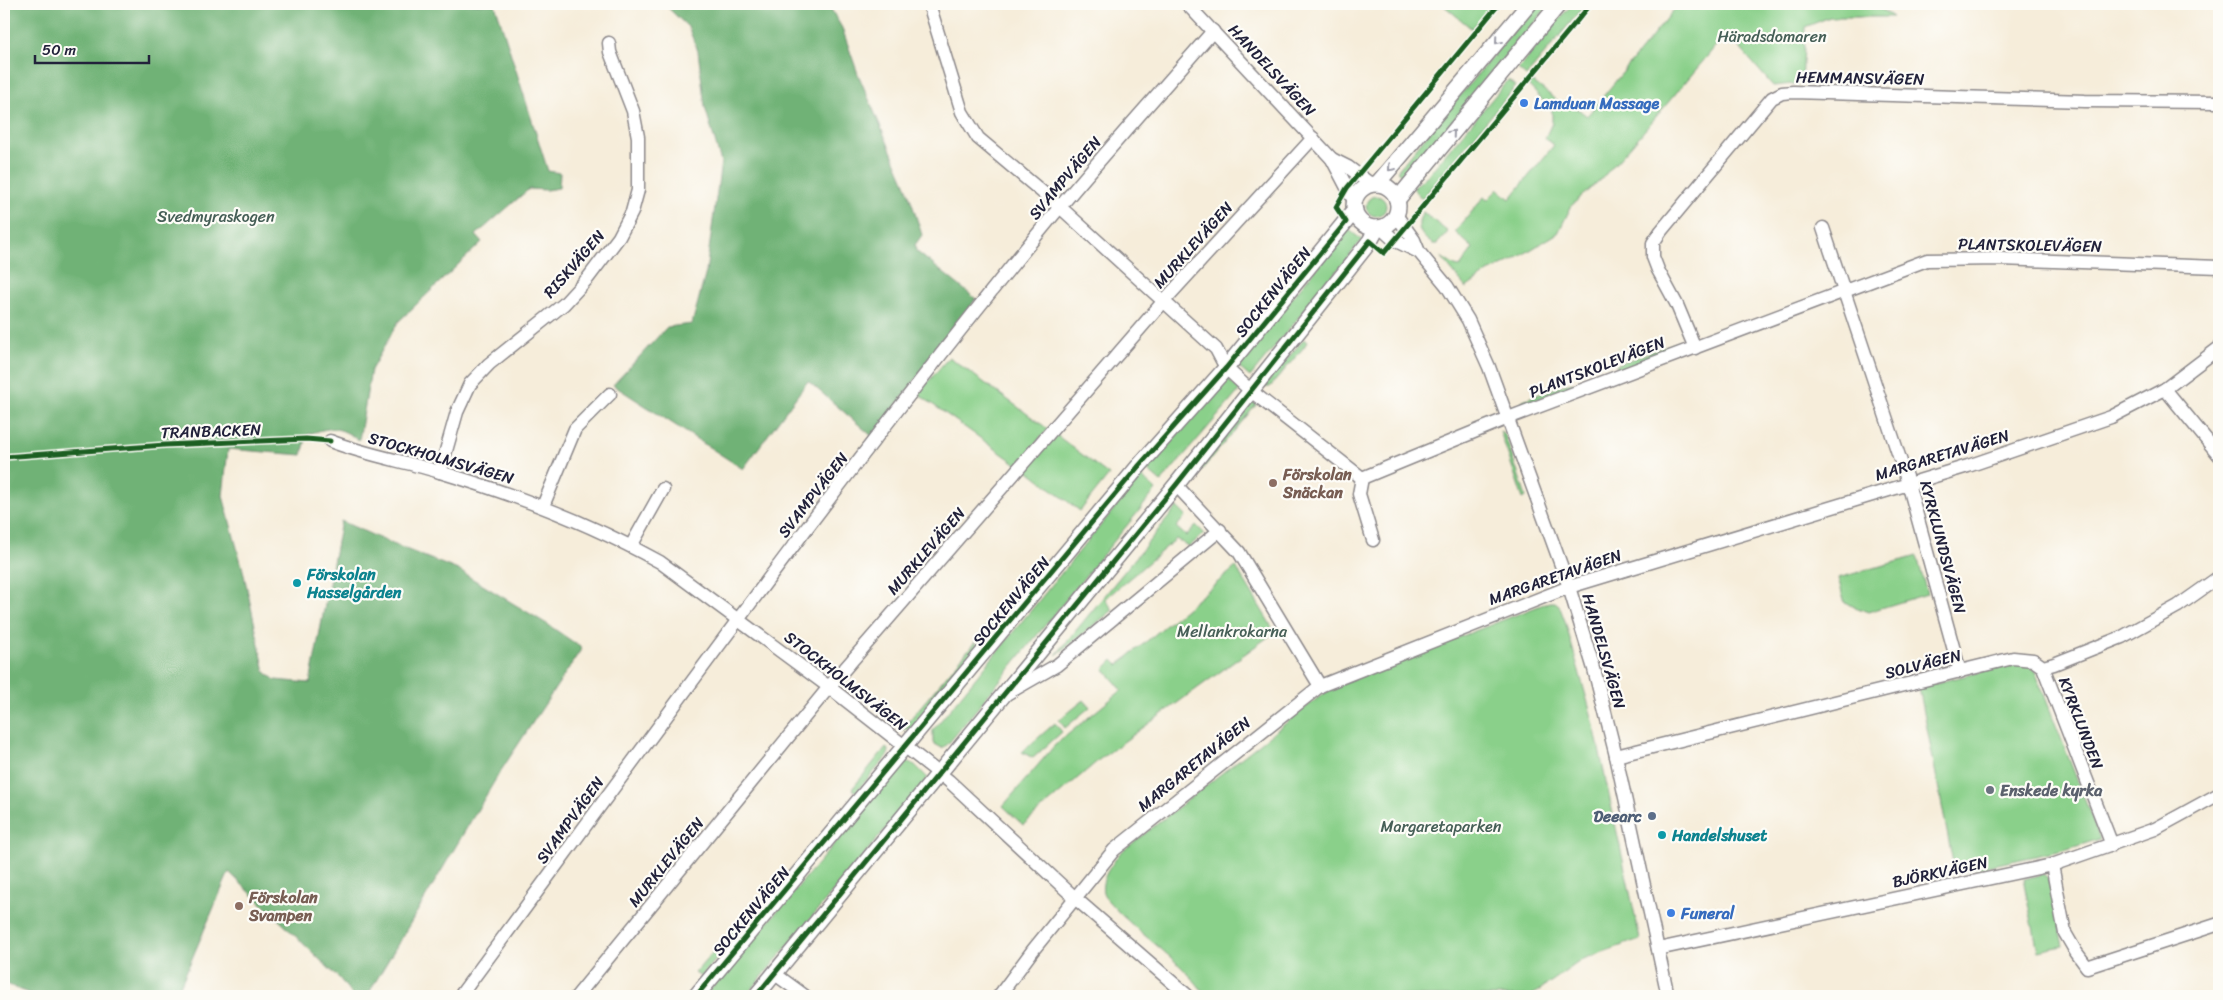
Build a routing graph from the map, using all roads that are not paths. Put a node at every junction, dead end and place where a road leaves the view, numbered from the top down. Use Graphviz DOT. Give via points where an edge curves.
graph roads {
  1 [pos="928,4"];
  2 [pos="1187,4"];
  3 [pos="1529,4"];
  4 [pos="1559,4"];
  5 [pos="1213,32"];
  6 [pos="609,44"];
  7 [pos="2219,102"];
  8 [pos="1313,138"];
  9 [pos="1332,159"];
  10 [pos="1375,184"];
  11 [pos="1397,200"];
  12 [pos="1060,207"];
  13 [pos="1355,207"];
  14 [pos="1396,215"];
  15 [pos="1379,228"];
  16 [pos="1823,228"];
  17 [pos="1419,252"];
  18 [pos="2219,266"];
  19 [pos="1845,290"];
  20 [pos="1164,302"];
  21 [pos="1695,348"];
  22 [pos="2219,348"];
  23 [pos="1226,368"];
  24 [pos="2165,389"];
  25 [pos="1251,391"];
  26 [pos="610,394"];
  27 [pos="1508,418"];
  28 [pos="330,440"];
  29 [pos="2219,455"];
  30 [pos="440,472"];
  31 [pos="1362,478"];
  32 [pos="1908,483"];
  33 [pos="1176,485"];
  34 [pos="663,489"];
  35 [pos="543,506"];
  36 [pos="1220,530"];
  37 [pos="1373,540"];
  38 [pos="631,546"];
  39 [pos="2219,577"];
  40 [pos="1569,587"];
  41 [pos="738,618"];
  42 [pos="2042,667"];
  43 [pos="1960,672"];
  44 [pos="1320,686"];
  45 [pos="829,687"];
  46 [pos="1005,694"];
  47 [pos="906,748"];
  48 [pos="1616,756"];
  49 [pos="939,774"];
  50 [pos="2219,794"];
  51 [pos="2112,845"];
  52 [pos="2052,865"];
  53 [pos="1075,898"];
  54 [pos="2219,924"];
  55 [pos="1658,949"];
  56 [pos="775,974"];
  57 [pos="460,996"];
  58 [pos="577,996"];
  59 [pos="696,996"];
  60 [pos="756,996"];
  61 [pos="805,996"];
  62 [pos="999,996"];
  63 [pos="1188,996"];
  64 [pos="1668,996"];
  1 -- 12 [label="street" via="962,112 978,138"];
  2 -- 5 [label="street, HANDELSVÄGEN"];
  3 -- 10 [label="street, SOCKENVÄGEN, one-way"];
  11 -- 4 [label="street, one-way"];
  5 -- 8 [label="street, HANDELSVÄGEN"];
  5 -- 12 [label="street, SVAMPVÄGEN"];
  6 -- 30 [label="street, RISKVÄGEN" via="633,111 638,136 638,190 632,212 619,237 564,304 489,364 470,384"];
  7 -- 21 [label="street, HEMMANSVÄGEN" via="1782,93 1772,98 1653,243 1658,270"];
  8 -- 9 [label="street, HANDELSVÄGEN"];
  8 -- 20 [label="street, MURKLEVÄGEN"];
  9 -- 10 [label="street, HANDELSVÄGEN"];
  9 -- 13 [label="street, HANDELSVÄGEN"];
  10 -- 11 [label="street" via="1390,189"];
  10 -- 13 [label="street, SOCKENVÄGEN" via="1358,194"];
  11 -- 14 [label="street"];
  12 -- 20 [label="street"];
  12 -- 41 [label="street, SVAMPVÄGEN" via="936,361"];
  13 -- 15 [label="street" via="1361,221 1371,228"];
  13 -- 23 [label="street, SOCKENVÄGEN"];
  14 -- 15 [label="street" via="1393,221"];
  14 -- 17 [label="street, HANDELSVÄGEN"];
  15 -- 17 [label="street, HANDELSVÄGEN" via="1394,240"];
  15 -- 25 [label="street"];
  16 -- 19 [label="street"];
  17 -- 27 [label="street, HANDELSVÄGEN" via="1447,286 1468,320"];
  18 -- 19 [label="street, PLANTSKOLEVÄGEN" via="2001,259 1926,260"];
  19 -- 21 [label="street, PLANTSKOLEVÄGEN"];
  19 -- 32 [label="street, KYRKLUNDSVÄGEN"];
  20 -- 23 [label="street" via="1216,349"];
  20 -- 45 [label="street, MURKLEVÄGEN"];
  21 -- 27 [label="street, PLANTSKOLEVÄGEN"];
  22 -- 24 [label="street, MARGARETAVÄGEN"];
  23 -- 25 [label="street"];
  23 -- 47 [label="street, SOCKENVÄGEN" via="1132,475"];
  24 -- 29 [label="street"];
  24 -- 32 [label="street, MARGARETAVÄGEN" via="2111,417"];
  25 -- 31 [label="street"];
  25 -- 33 [label="street"];
  26 -- 35 [label="street" via="576,429"];
  27 -- 31 [label="street, PLANTSKOLEVÄGEN"];
  27 -- 40 [label="street, HANDELSVÄGEN"];
  28 -- 30 [label="street, STOCKHOLMSVÄGEN" via="351,449"];
  30 -- 35 [label="street, STOCKHOLMSVÄGEN"];
  31 -- 37 [label="street" via="1359,494"];
  32 -- 40 [label="street, MARGARETAVÄGEN"];
  32 -- 43 [label="street, KYRKLUNDSVÄGEN"];
  33 -- 36 [label="street"];
  33 -- 46 [label="street"];
  34 -- 38 [label="street"];
  35 -- 38 [label="street, STOCKHOLMSVÄGEN"];
  36 -- 44 [label="street" via="1239,552"];
  36 -- 46 [label="street" via="1057,665"];
  38 -- 41 [label="street, STOCKHOLMSVÄGEN" via="660,562"];
  39 -- 42 [label="street" via="2178,606 2122,637"];
  40 -- 44 [label="street, MARGARETAVÄGEN"];
  40 -- 48 [label="street, HANDELSVÄGEN"];
  41 -- 45 [label="street, STOCKHOLMSVÄGEN"];
  41 -- 57 [label="street, SVAMPVÄGEN"];
  42 -- 43 [label="street, SOLVÄGEN" via="2033,660 2013,658"];
  42 -- 51 [label="street, KYRKLUNDEN"];
  43 -- 48 [label="street, SOLVÄGEN"];
  44 -- 53 [label="street, MARGARETAVÄGEN" via="1114,850"];
  45 -- 47 [label="street, STOCKHOLMSVÄGEN"];
  45 -- 58 [label="street, MURKLEVÄGEN"];
  46 -- 49 [label="street"];
  47 -- 49 [label="street, STOCKHOLMSVÄGEN"];
  47 -- 59 [label="street, SOCKENVÄGEN"];
  48 -- 55 [label="street, HANDELSVÄGEN"];
  49 -- 53 [label="street, STOCKHOLMSVÄGEN"];
  49 -- 56 [label="street"];
  50 -- 51 [label="street, BJÖRKVÄGEN" via="2155,829"];
  51 -- 52 [label="street, BJÖRKVÄGEN"];
  52 -- 54 [label="street" via="2066,933 2087,967"];
  52 -- 55 [label="street, BJÖRKVÄGEN"];
  53 -- 62 [label="street, MARGARETAVÄGEN"];
  53 -- 63 [label="street, STOCKHOLMSVÄGEN"];
  55 -- 64 [label="street, HANDELSVÄGEN"];
  56 -- 60 [label="street"];
  56 -- 61 [label="street"];
}
